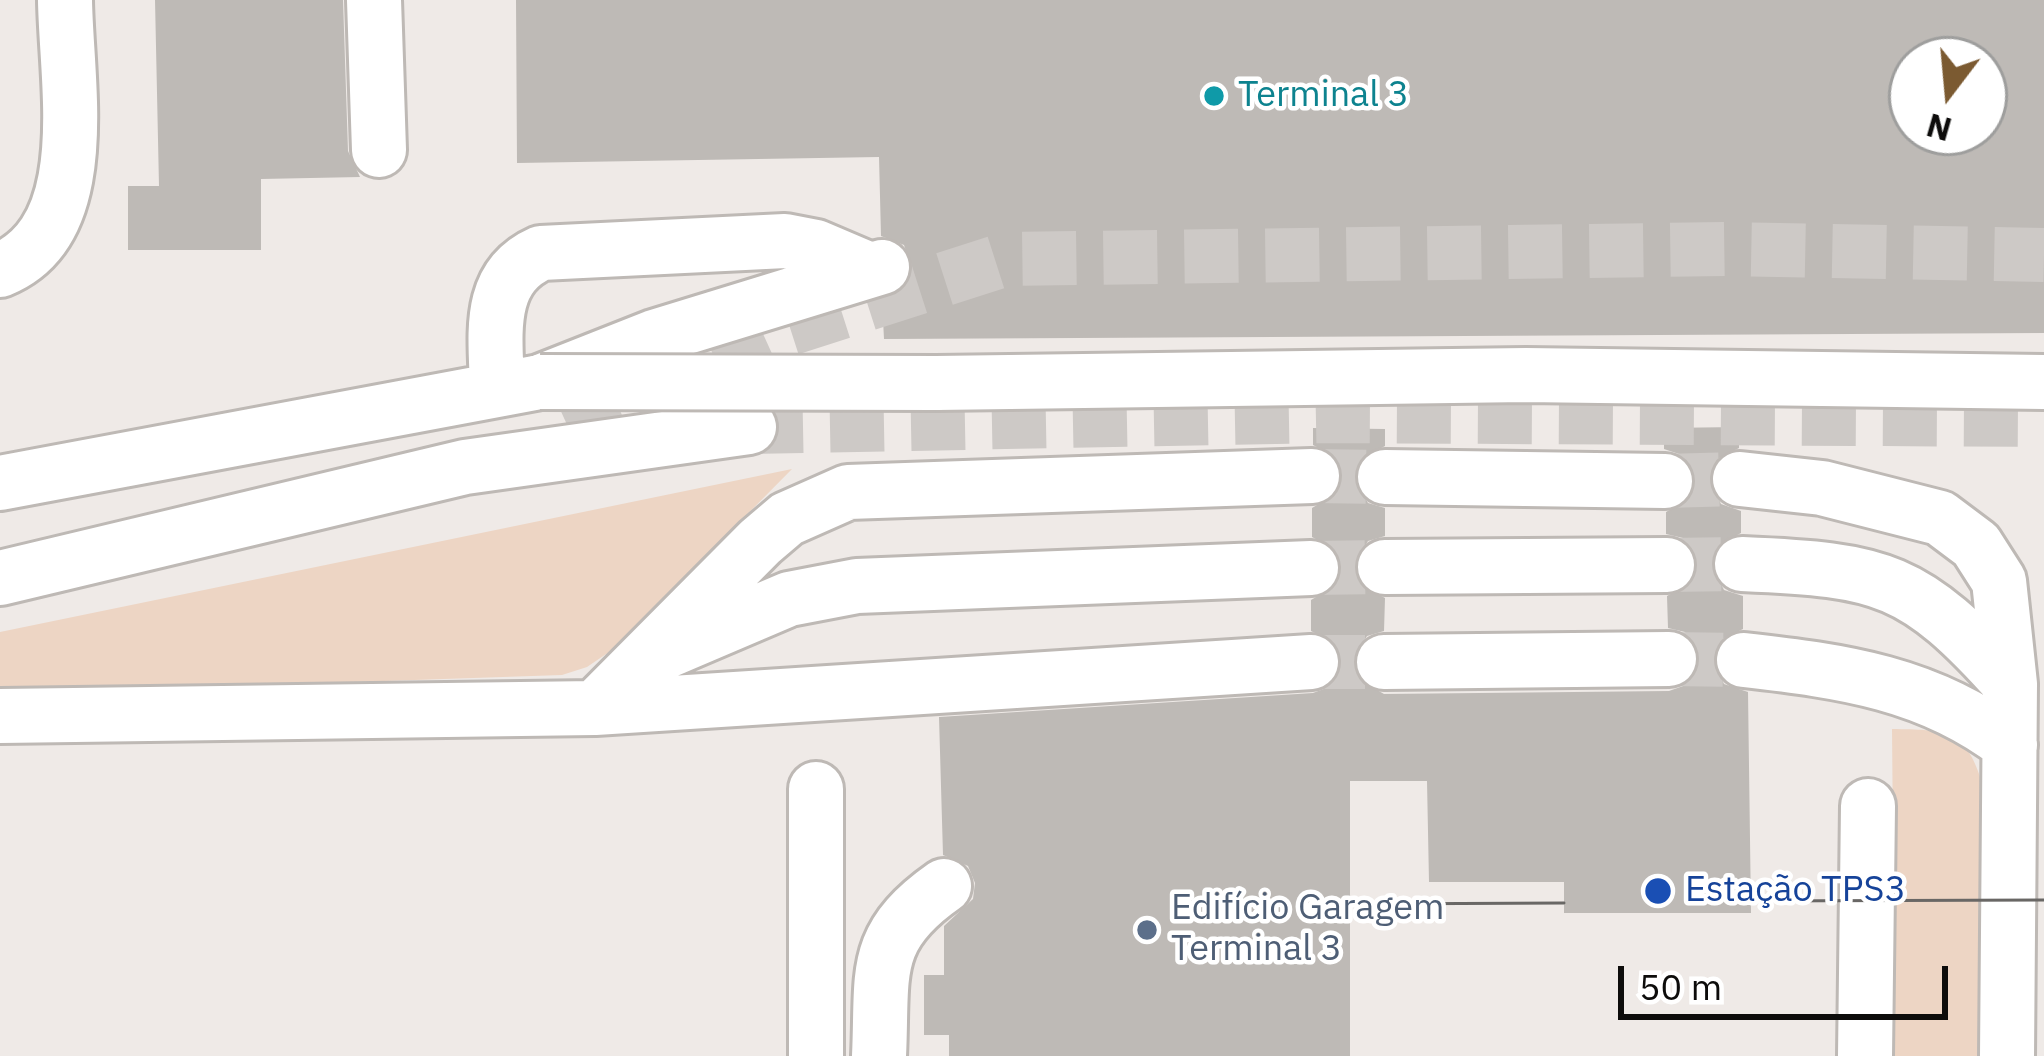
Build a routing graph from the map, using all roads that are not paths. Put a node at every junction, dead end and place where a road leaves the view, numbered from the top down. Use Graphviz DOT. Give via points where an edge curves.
graph roads {
  1 [pos="65,0"];
  2 [pos="374,0"];
  3 [pos="379,150"];
  4 [pos="0,270"];
  5 [pos="2044,382"];
  6 [pos="518,385"];
  7 [pos="749,427"];
  8 [pos="569,429"];
  9 [pos="465,467"];
  10 [pos="1312,476"];
  11 [pos="1385,477"];
  12 [pos="1740,479"];
  13 [pos="1665,481"];
  14 [pos="0,483"];
  15 [pos="1742,564"];
  16 [pos="1667,566"];
  17 [pos="1385,567"];
  18 [pos="1311,568"];
  19 [pos="0,578"];
  20 [pos="1669,659"];
  21 [pos="1744,660"];
  22 [pos="643,662"];
  23 [pos="1311,662"];
  24 [pos="1384,662"];
  25 [pos="2010,683"];
  26 [pos="595,708"];
  27 [pos="0,716"];
  28 [pos="2010,745"];
  29 [pos="816,789"];
  30 [pos="1868,806"];
  31 [pos="944,886"];
  32 [pos="816,1056"];
  33 [pos="879,1056"];
  34 [pos="1864,1056"];
  35 [pos="2007,1056"];
  1 -- 4 [label="street" via="67,166 57,219 25,260"];
  2 -- 3 [label="street"];
  5 -- 6 [label="street, bridge" via="1504,376"];
  6 -- 6 [label="street" via="654,337 876,269 785,241 542,253 503,284 496,317"];
  6 -- 14 [label="street"];
  7 -- 9 [label="street"];
  8 -- 9 [label="street"];
  9 -- 19 [label="street"];
  10 -- 22 [label="street" via="848,492 787,519"];
  11 -- 13 [label="street"];
  12 -- 25 [label="street" via="1822,488 1940,518 1976,545 1999,581"];
  15 -- 25 [label="street" via="1828,568 1924,598"];
  16 -- 17 [label="street"];
  18 -- 22 [label="street" via="857,586 789,598"];
  20 -- 24 [label="street"];
  21 -- 28 [label="street" via="1848,672 1919,691"];
  22 -- 26 [label="street"];
  23 -- 26 [label="street"];
  25 -- 28 [label="street"];
  26 -- 27 [label="street"];
  28 -- 35 [label="street"];
  29 -- 32 [label="street"];
  30 -- 34 [label="street"];
  31 -- 33 [label="street" via="892,933"];
}
